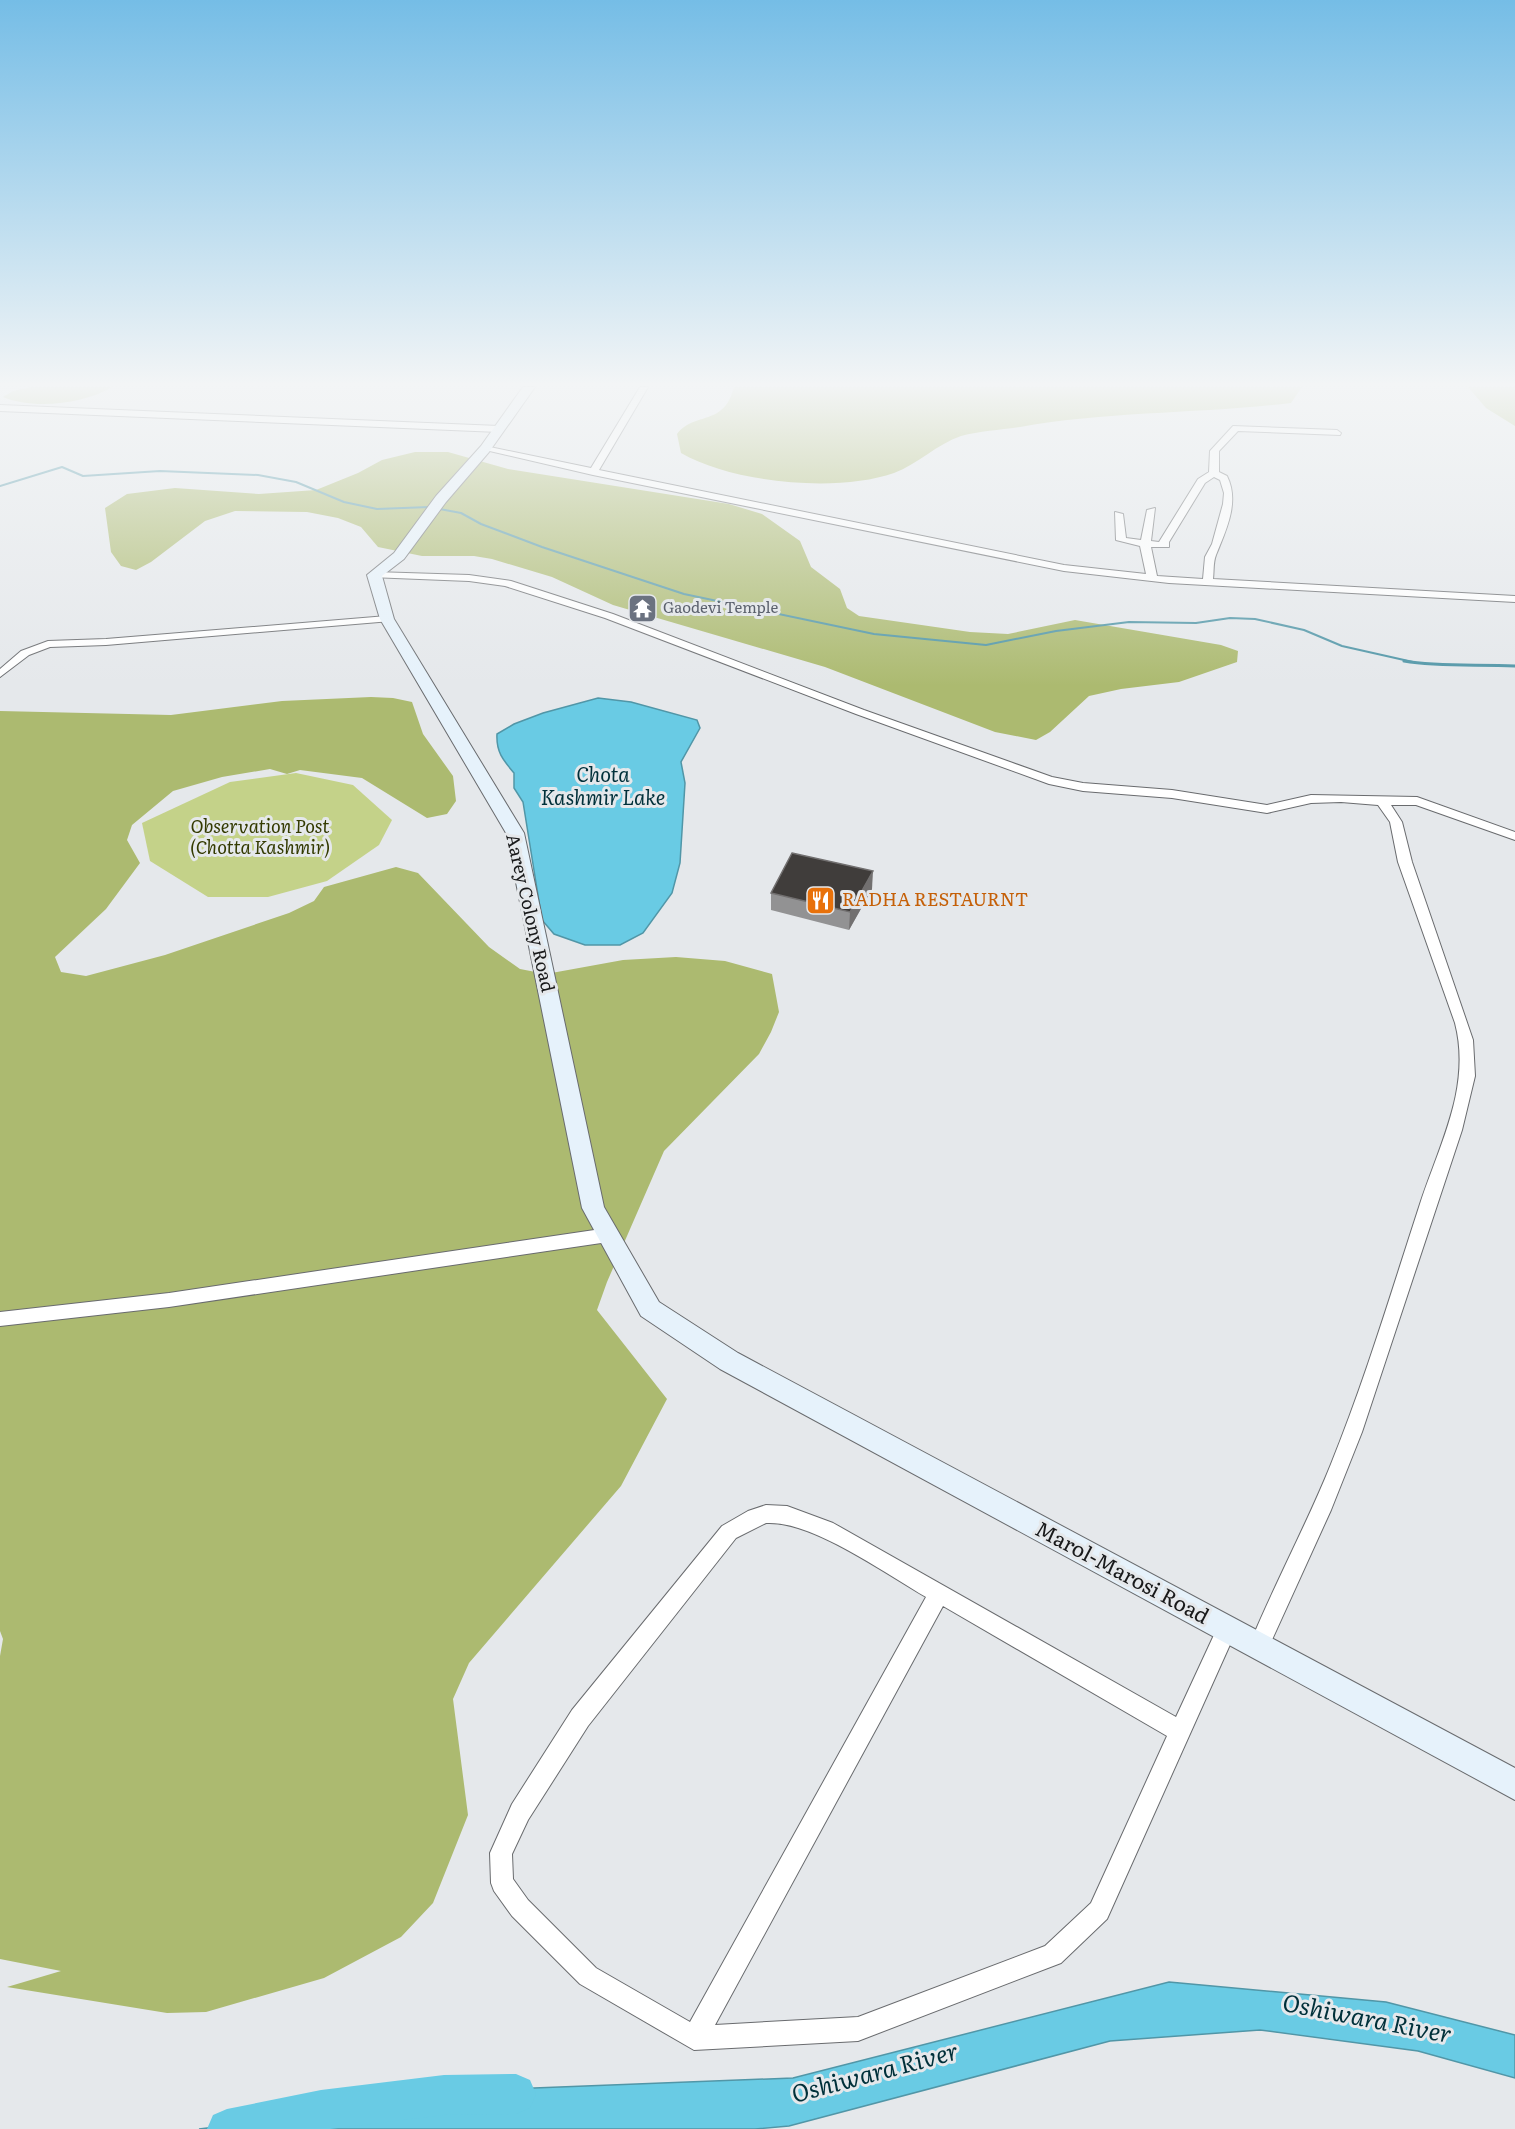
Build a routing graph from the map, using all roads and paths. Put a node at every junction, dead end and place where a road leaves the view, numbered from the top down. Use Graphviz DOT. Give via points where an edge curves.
graph roads {
  1 [pos="452,486"];
  2 [pos="663,486"];
  3 [pos="1198,486"];
  4 [pos="1227,486"];
  5 [pos="1152,510"];
  6 [pos="1118,514"];
  7 [pos="1145,544"];
  8 [pos="375,574"];
  9 [pos="1152,578"];
  10 [pos="1208,582"];
  11 [pos="1515,599"];
  12 [pos="387,619"];
  13 [pos="0,674"];
  14 [pos="1382,802"];
  15 [pos="1515,836"];
  16 [pos="608,1234"];
  17 [pos="0,1319"];
  18 [pos="729,1361"];
  19 [pos="939,1593"];
  20 [pos="1227,1629"];
  21 [pos="1258,1646"];
  22 [pos="1180,1731"];
  23 [pos="1515,1785"];
  24 [pos="694,2038"];
  1 -- 8 [label="main road" via="399,556"];
  2 -- 9 [label="street" via="1064,568"];
  3 -- 7 [label="street" via="1165,545"];
  4 -- 10 [label="street" via="1223,526 1210,557"];
  5 -- 7 [label="street"];
  6 -- 7 [label="street" via="1121,540"];
  7 -- 9 [label="street"];
  8 -- 12 [label="main road, Aarey Colony Road"];
  8 -- 14 [label="street" via="507,583 609,616 860,712 1083,788 1172,794 1267,808 1311,799"];
  9 -- 10 [label="street"];
  10 -- 11 [label="street"];
  12 -- 13 [label="street" via="48,644 25,653"];
  12 -- 16 [label="main road, Aarey Colony Road" via="515,833 593,1208"];
  14 -- 15 [label="street" via="1418,801"];
  14 -- 21 [label="street" via="1396,822 1409,872 1458,1011 1468,1055 1466,1082 1455,1131 1340,1464"];
  16 -- 17 [label="street" via="169,1300"];
  16 -- 18 [label="main road, Aarey Colony Road" via="650,1309"];
  18 -- 20 [label="main road, Marol-Marosi Road"];
  19 -- 22 [label="street"];
  19 -- 24 [label="street"];
  19 -- 24 [label="street" via="797,1516 775,1512 750,1517 729,1532 587,1709 520,1812 501,1853 502,1883 520,1908 588,1976"];
  20 -- 21 [label="main road, Marol-Marosi Road"];
  20 -- 22 [label="street"];
  21 -- 23 [label="main road, Marol-Marosi Road"];
  22 -- 24 [label="street" via="1099,1911 1053,1956 858,2029"];
}
